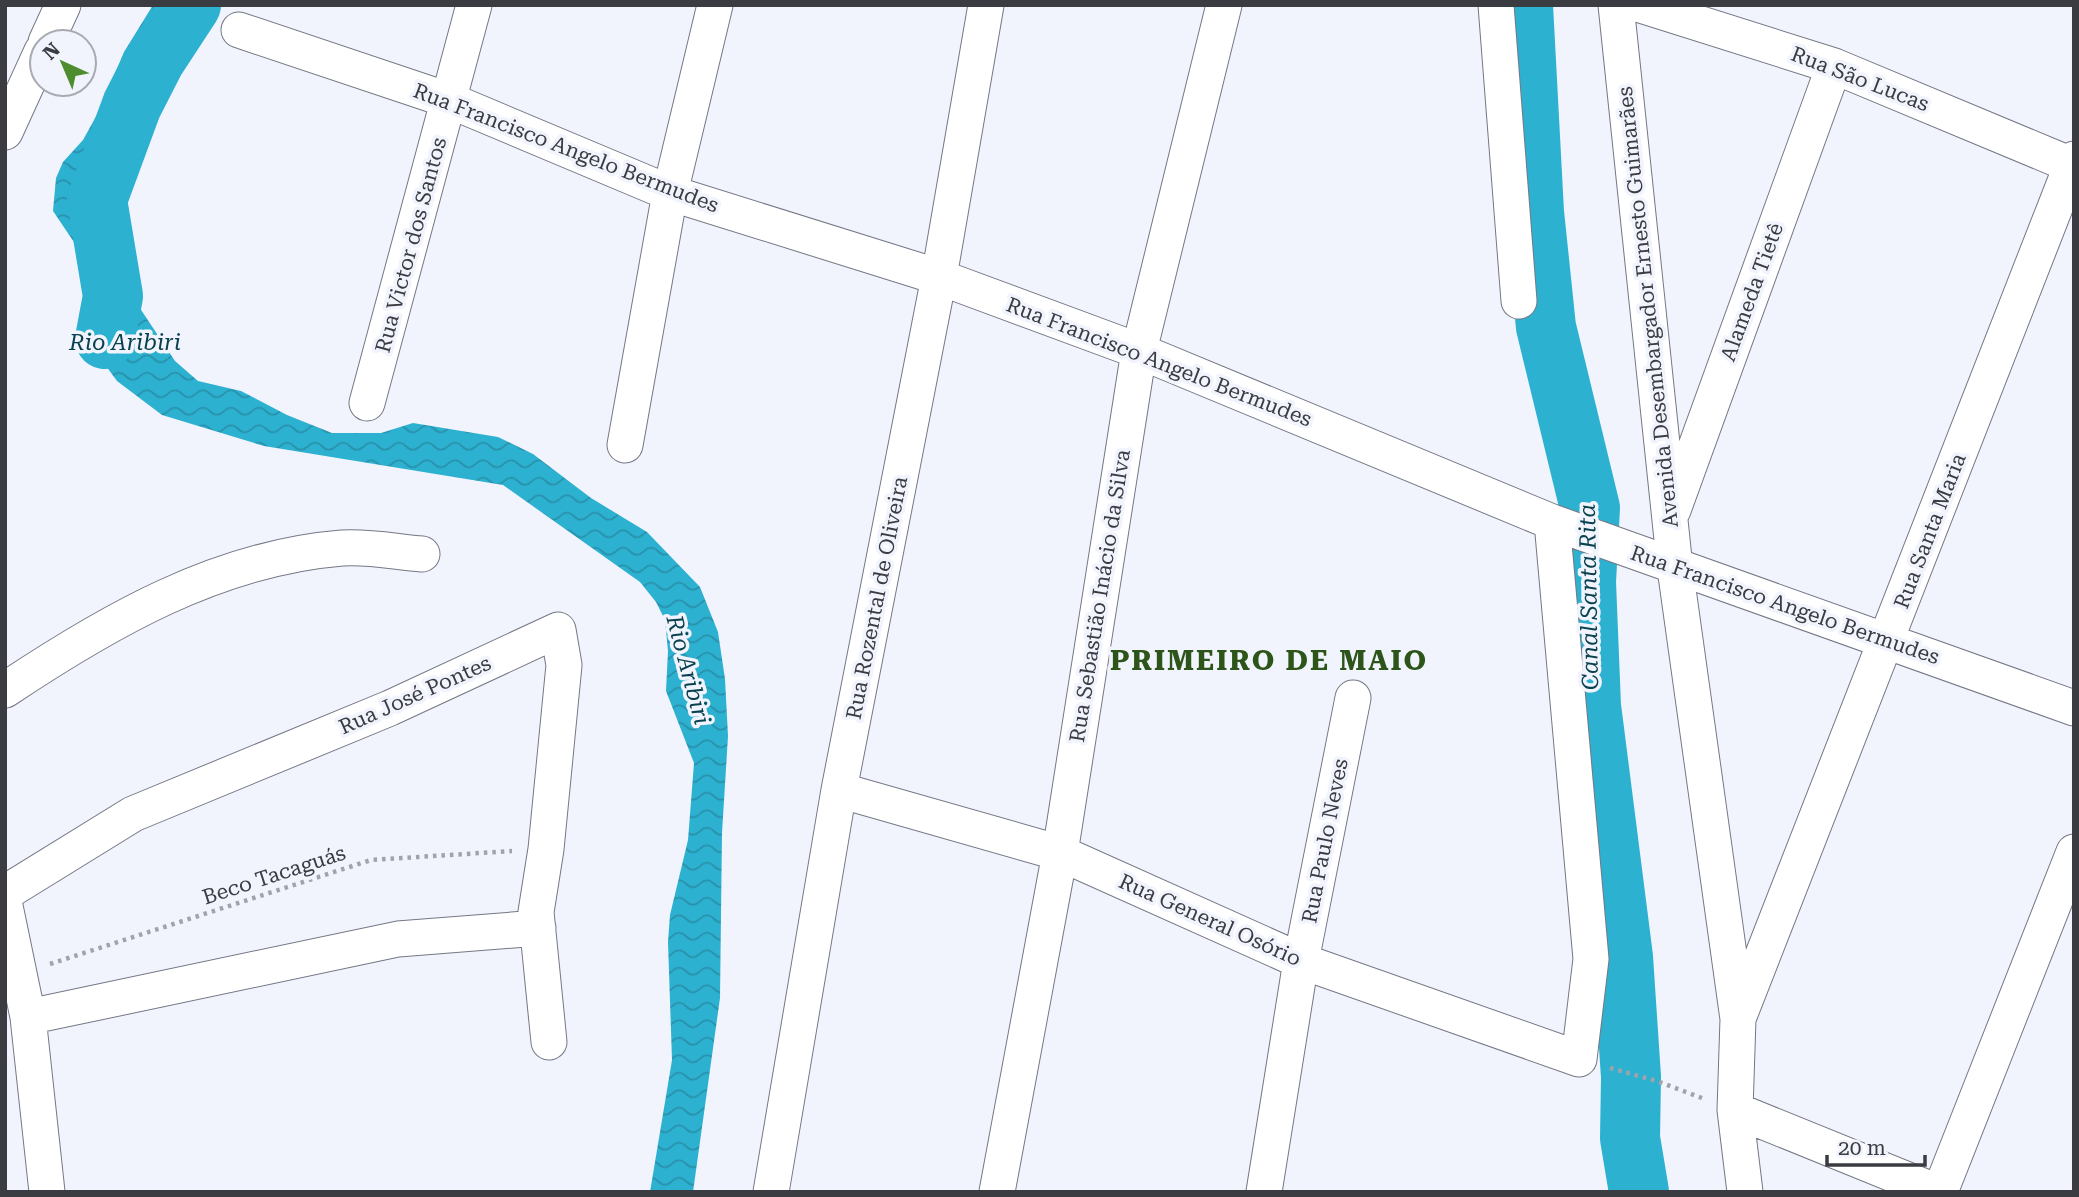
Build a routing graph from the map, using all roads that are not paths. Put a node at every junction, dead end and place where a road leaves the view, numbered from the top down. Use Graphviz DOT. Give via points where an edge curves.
graph roads {
  1 [pos="63,5"];
  2 [pos="474,5"];
  3 [pos="715,5"];
  4 [pos="986,5"];
  5 [pos="1224,5"];
  6 [pos="1496,5"];
  7 [pos="1616,5"];
  8 [pos="1641,5"];
  9 [pos="52,28"];
  10 [pos="239,30"];
  11 [pos="1834,66"];
  12 [pos="28,82"];
  13 [pos="451,100"];
  14 [pos="5,132"];
  15 [pos="2073,163"];
  16 [pos="670,193"];
  17 [pos="939,278"];
  18 [pos="1519,301"];
  19 [pos="1139,351"];
  20 [pos="367,403"];
  21 [pos="625,445"];
  22 [pos="1671,519"];
  23 [pos="1556,524"];
  24 [pos="422,554"];
  25 [pos="1675,568"];
  26 [pos="1887,642"];
  27 [pos="5,690"];
  28 [pos="1353,698"];
  29 [pos="2074,708"];
  30 [pos="839,790"];
  31 [pos="2074,852"];
  32 [pos="1060,853"];
  33 [pos="5,893"];
  34 [pos="5,906"];
  35 [pos="538,928"];
  36 [pos="1301,961"];
  37 [pos="28,1017"];
  38 [pos="1738,1019"];
  39 [pos="549,1042"];
  40 [pos="1735,1110"];
  41 [pos="47,1192"];
  42 [pos="771,1192"];
  43 [pos="997,1192"];
  44 [pos="1264,1192"];
  45 [pos="1745,1192"];
  46 [pos="1938,1192"];
  1 -- 9 [label="street"];
  2 -- 13 [label="street, Rua Victor dos Santos"];
  3 -- 16 [label="street"];
  4 -- 17 [label="street, Rua Rozental de Oliveira"];
  5 -- 19 [label="street, Rua Sebastião Inácio da Silva"];
  6 -- 18 [label="street"];
  7 -- 22 [label="street, Avenida Desembargador Ernesto Guimarães"];
  8 -- 11 [label="street, Rua São Lucas"];
  10 -- 13 [label="street, Rua Francisco Angelo Bermudes"];
  11 -- 15 [label="street, Rua São Lucas"];
  11 -- 22 [label="street, Alameda Tietê"];
  12 -- 14 [label="street"];
  13 -- 16 [label="street, Rua Francisco Angelo Bermudes"];
  13 -- 20 [label="street, Rua Victor dos Santos"];
  15 -- 26 [label="street, Rua Santa Maria"];
  16 -- 17 [label="street, Rua Francisco Angelo Bermudes"];
  16 -- 21 [label="street"];
  17 -- 19 [label="street, Rua Francisco Angelo Bermudes"];
  17 -- 30 [label="street, Rua Rozental de Oliveira"];
  19 -- 23 [label="street, Rua Francisco Angelo Bermudes"];
  19 -- 32 [label="street, Rua Sebastião Inácio da Silva"];
  22 -- 25 [label="street, Avenida Desembargador Ernesto Guimarães"];
  23 -- 25 [label="street, Rua Francisco Angelo Bermudes"];
  23 -- 36 [label="street, Rua General Osório" via="1591,960 1590,1063"];
  24 -- 27 [label="street" via="343,548 255,563 159,597"];
  25 -- 26 [label="street, Rua Francisco Angelo Bermudes"];
  25 -- 38 [label="street, Avenida Desembargador Ernesto Guimarães"];
  26 -- 29 [label="street, Rua Francisco Angelo Bermudes"];
  26 -- 38 [label="street, Rua Santa Maria"];
  28 -- 36 [label="street, Rua Paulo Neves"];
  30 -- 32 [label="street, Rua General Osório"];
  30 -- 42 [label="street, Rua Rozental de Oliveira"];
  31 -- 46 [label="street"];
  32 -- 36 [label="street, Rua General Osório"];
  32 -- 43 [label="street, Rua Sebastião Inácio da Silva"];
  33 -- 35 [label="street, Rua José Pontes" via="133,814 390,708 558,631 564,665 536,912"];
  34 -- 37 [label="street"];
  35 -- 37 [label="street" via="398,939"];
  35 -- 39 [label="street, Rua José Pontes"];
  36 -- 44 [label="street, Rua Paulo Neves"];
  37 -- 41 [label="street"];
  38 -- 40 [label="street, Avenida Desembargador Ernesto Guimarães"];
  40 -- 45 [label="street, Avenida Desembargador Ernesto Guimarães"];
  40 -- 46 [label="street"];
}
